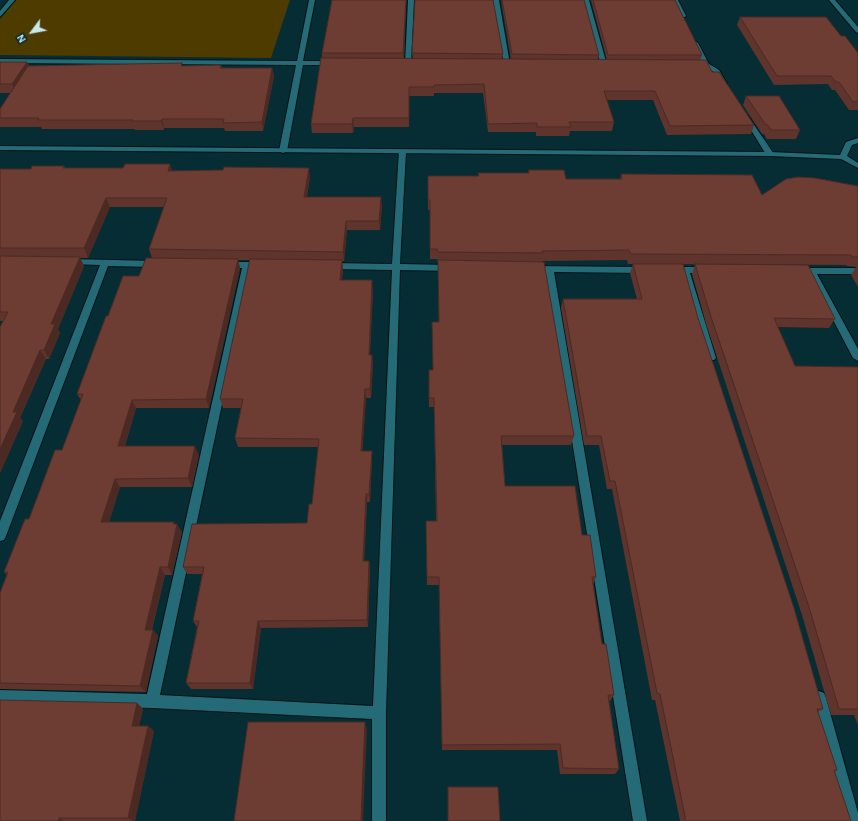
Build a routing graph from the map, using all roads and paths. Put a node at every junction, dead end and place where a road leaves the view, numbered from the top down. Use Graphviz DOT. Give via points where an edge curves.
graph roads {
  1 [pos="12,0"];
  2 [pos="312,0"];
  3 [pos="411,0"];
  4 [pos="496,0"];
  5 [pos="586,0"];
  6 [pos="675,0"];
  7 [pos="832,0"];
  8 [pos="0,15"];
  9 [pos="684,20"];
  10 [pos="858,31"];
  11 [pos="693,39"];
  12 [pos="0,61"];
  13 [pos="300,63"];
  14 [pos="339,63"];
  15 [pos="400,64"];
  16 [pos="408,64"];
  17 [pos="415,64"];
  18 [pos="515,64"];
  19 [pos="596,65"];
  20 [pos="604,65"];
  21 [pos="612,65"];
  22 [pos="690,65"];
  23 [pos="706,65"];
  24 [pos="729,92"];
  25 [pos="742,111"];
  26 [pos="858,140"];
  27 [pos="0,148"];
  28 [pos="283,151"];
  29 [pos="402,152"];
  30 [pos="770,154"];
  31 [pos="843,157"];
  32 [pos="858,166"];
  33 [pos="60,262"];
  34 [pos="105,263"];
  35 [pos="168,264"];
  36 [pos="215,265"];
  37 [pos="247,265"];
  38 [pos="270,265"];
  39 [pos="317,266"];
  40 [pos="396,267"];
  41 [pos="457,268"];
  42 [pos="526,268"];
  43 [pos="549,269"];
  44 [pos="685,270"];
  45 [pos="717,270"];
  46 [pos="788,271"];
  47 [pos="858,271"];
  48 [pos="812,272"];
  49 [pos="858,358"];
  50 [pos="716,372"];
  51 [pos="0,536"];
  52 [pos="815,684"];
  53 [pos="0,698"];
  54 [pos="152,701"];
  55 [pos="379,713"];
  56 [pos="379,821"];
  57 [pos="640,821"];
  58 [pos="853,821"];
  1 -- 8 [label="street"];
  2 -- 13 [label="street"];
  3 -- 16 [label="street"];
  4 -- 18 [label="street" via="504,64"];
  5 -- 20 [label="street"];
  6 -- 9 [label="street"];
  7 -- 10 [label="street"];
  11 -- 23 [label="street"];
  12 -- 13 [label="street"];
  13 -- 14 [label="street"];
  13 -- 28 [label="street"];
  15 -- 16 [label="street"];
  16 -- 17 [label="street"];
  19 -- 20 [label="street"];
  20 -- 21 [label="street"];
  22 -- 23 [label="street"];
  23 -- 24 [label="street" via="717,71"];
  25 -- 30 [label="street"];
  26 -- 31 [label="street" via="849,144"];
  27 -- 28 [label="street"];
  28 -- 29 [label="street"];
  29 -- 30 [label="street"];
  29 -- 40 [label="street"];
  30 -- 31 [label="street"];
  31 -- 32 [label="street"];
  33 -- 34 [label="street"];
  34 -- 35 [label="street"];
  34 -- 51 [label="street"];
  36 -- 37 [label="street"];
  37 -- 38 [label="street"];
  37 -- 54 [label="street"];
  39 -- 40 [label="street"];
  40 -- 41 [label="street"];
  40 -- 55 [label="street"];
  42 -- 43 [label="street"];
  43 -- 44 [label="street"];
  43 -- 57 [label="street"];
  44 -- 45 [label="street"];
  44 -- 50 [label="street"];
  46 -- 48 [label="street"];
  47 -- 48 [label="street"];
  48 -- 49 [label="street"];
  52 -- 58 [label="street"];
  53 -- 54 [label="street"];
  54 -- 55 [label="street"];
  55 -- 56 [label="street"];
}
